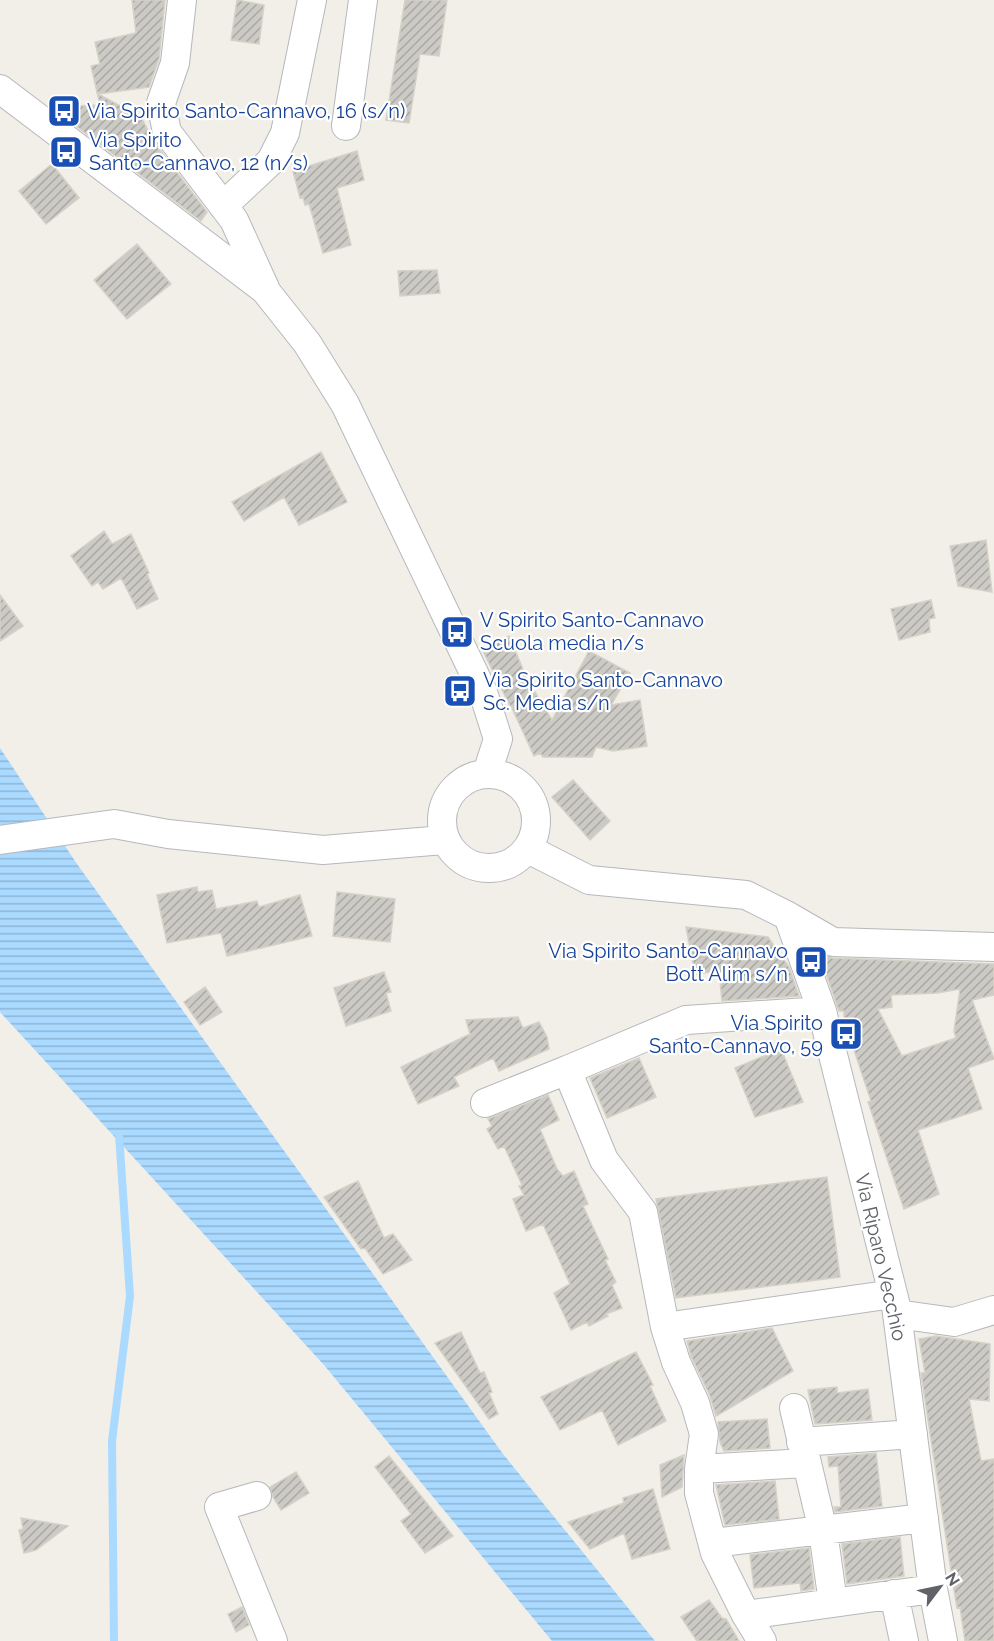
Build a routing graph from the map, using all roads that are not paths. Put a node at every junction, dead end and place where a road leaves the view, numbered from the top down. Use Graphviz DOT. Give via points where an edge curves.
graph roads {
  1 [pos="182,0"];
  2 [pos="312,0"];
  3 [pos="363,0"];
  4 [pos="0,89"];
  5 [pos="346,126"];
  6 [pos="223,206"];
  7 [pos="266,290"];
  8 [pos="487,773"];
  9 [pos="0,840"];
  10 [pos="444,840"];
  11 [pos="528,849"];
  12 [pos="788,916"];
  13 [pos="994,946"];
  14 [pos="822,1011"];
  15 [pos="567,1070"];
  16 [pos="485,1103"];
  17 [pos="895,1304"];
  18 [pos="994,1310"];
  19 [pos="665,1327"];
  20 [pos="794,1408"];
  21 [pos="913,1434"];
  22 [pos="804,1453"];
  23 [pos="699,1469"];
  24 [pos="257,1496"];
  25 [pos="924,1518"];
  26 [pos="823,1531"];
  27 [pos="713,1543"];
  28 [pos="933,1589"];
  29 [pos="894,1594"];
  30 [pos="833,1603"];
  31 [pos="746,1615"];
  32 [pos="273,1641"];
  33 [pos="762,1641"];
  34 [pos="904,1641"];
  35 [pos="943,1641"];
  1 -- 6 [label="street" via="175,63 161,103 167,132"];
  2 -- 6 [label="street" via="285,134 271,161"];
  3 -- 5 [label="street"];
  4 -- 7 [label="street"];
  6 -- 7 [label="street" via="234,220"];
  7 -- 8 [label="street" via="307,343 345,405 483,692 498,739"];
  8 -- 10 [label="street" via="465,779 448,795 441,817"];
  8 -- 11 [label="street" via="508,777 525,790 535,808 536,829"];
  9 -- 10 [label="street" via="114,824 168,834 323,850"];
  10 -- 11 [label="street" via="456,856 474,867 494,869 513,862"];
  11 -- 12 [label="street" via="589,880 746,895"];
  12 -- 13 [label="street" via="833,942"];
  12 -- 14 [label="street, Via Riparo Vecchio"];
  14 -- 15 [label="street" via="686,1020"];
  14 -- 17 [label="street, Via Riparo Vecchio"];
  15 -- 16 [label="street"];
  15 -- 19 [label="street" via="604,1160 644,1212"];
  17 -- 18 [label="street" via="954,1322"];
  17 -- 19 [label="street"];
  17 -- 21 [label="street, Via Riparo Vecchio"];
  19 -- 23 [label="street" via="704,1434"];
  20 -- 22 [label="street"];
  21 -- 22 [label="street"];
  21 -- 25 [label="street, Via Riparo Vecchio"];
  22 -- 23 [label="street"];
  22 -- 26 [label="street"];
  23 -- 27 [label="street" via="699,1493"];
  24 -- 32 [label="street" via="219,1507"];
  25 -- 26 [label="street"];
  25 -- 28 [label="street, Via Riparo Vecchio"];
  26 -- 27 [label="street"];
  26 -- 30 [label="street"];
  27 -- 31 [label="street"];
  28 -- 29 [label="street"];
  28 -- 35 [label="street, Via Riparo Vecchio"];
  29 -- 30 [label="street"];
  29 -- 34 [label="street"];
  30 -- 31 [label="street"];
  31 -- 33 [label="street"];
}
